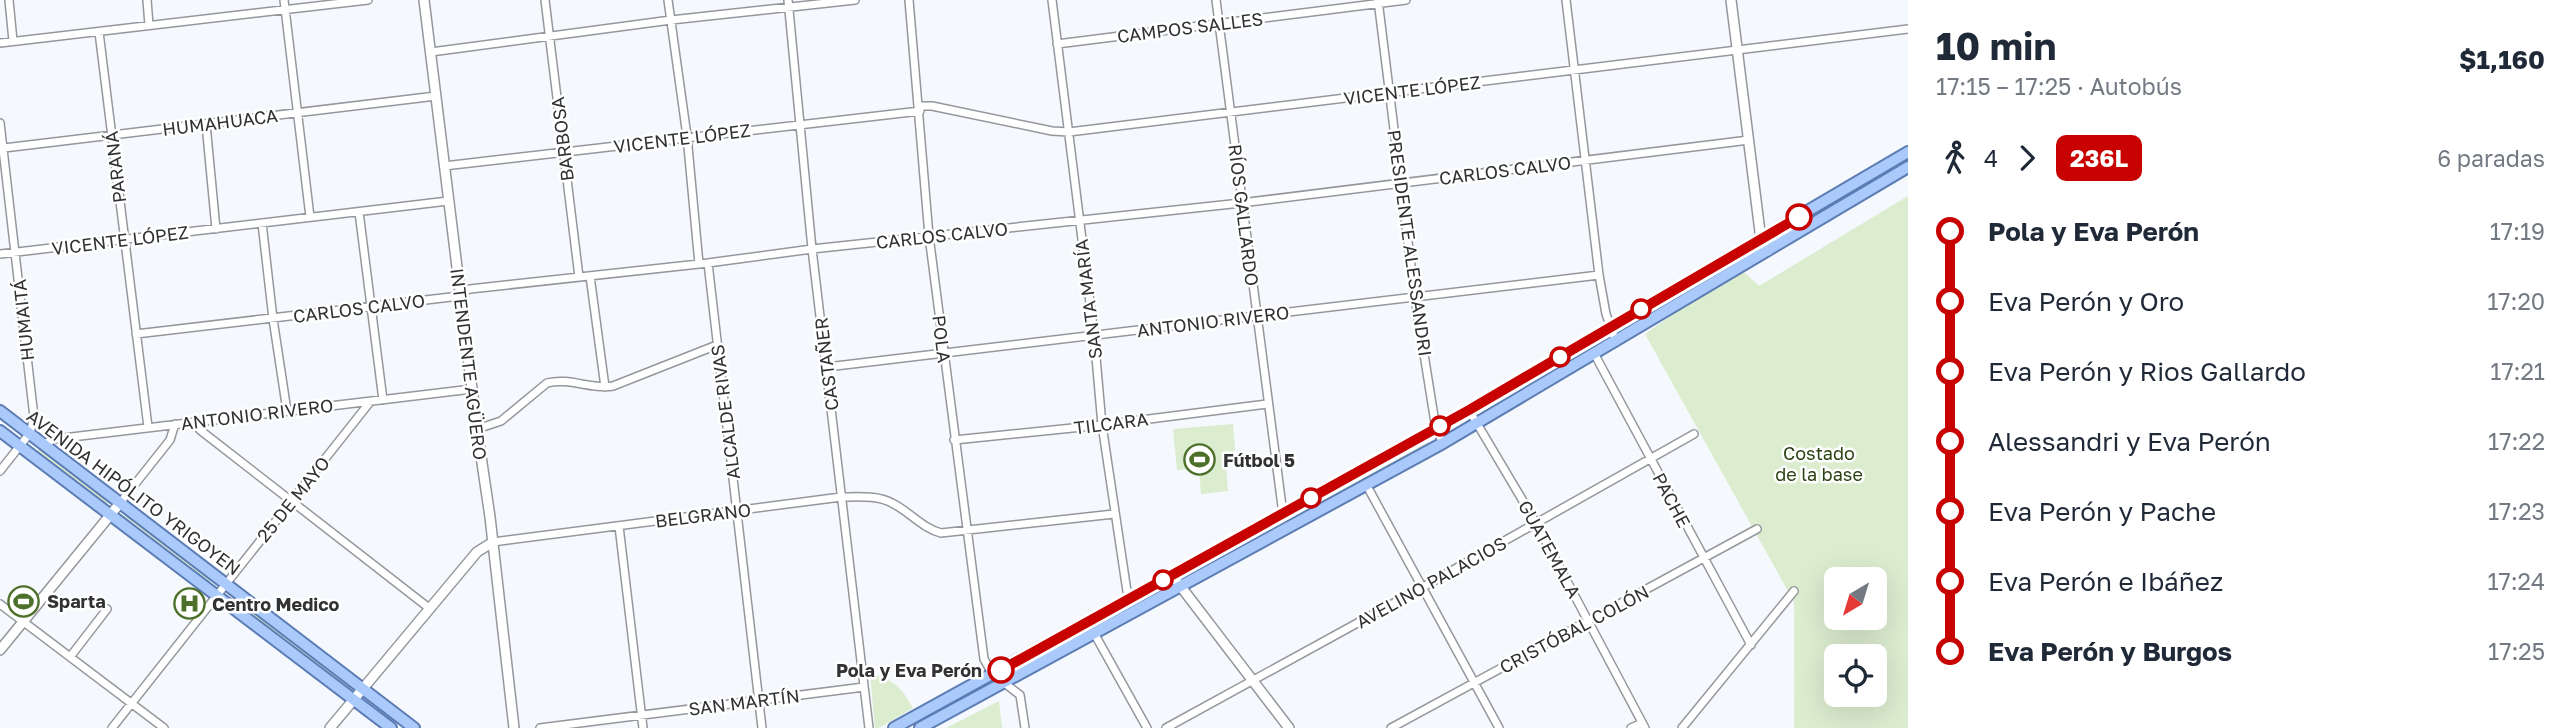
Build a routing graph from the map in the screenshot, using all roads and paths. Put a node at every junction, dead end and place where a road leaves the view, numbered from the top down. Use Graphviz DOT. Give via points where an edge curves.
graph roads {
  1 [pos="9,0"];
  2 [pos="147,0"];
  3 [pos="284,0"];
  4 [pos="368,0"];
  5 [pos="424,0"];
  6 [pos="545,0"];
  7 [pos="668,0"];
  8 [pos="855,0"];
  9 [pos="909,0"];
  10 [pos="1052,0"];
  11 [pos="1216,0"];
  12 [pos="1406,0"];
  13 [pos="1566,0"];
  14 [pos="1731,0"];
  15 [pos="1378,2"];
  16 [pos="788,4"];
  17 [pos="285,9"];
  18 [pos="671,20"];
  19 [pos="1219,23"];
  20 [pos="149,25"];
  21 [pos="1908,29"];
  22 [pos="99,32"];
  23 [pos="550,37"];
  24 [pos="13,41"];
  25 [pos="0,43"];
  26 [pos="1057,44"];
  27 [pos="1737,49"];
  28 [pos="430,52"];
  29 [pos="1575,71"];
  30 [pos="1390,92"];
  31 [pos="436,96"];
  32 [pos="919,108"];
  33 [pos="1231,111"];
  34 [pos="299,113"];
  35 [pos="0,123"];
  36 [pos="206,124"];
  37 [pos="801,124"];
  38 [pos="1069,132"];
  39 [pos="112,135"];
  40 [pos="687,136"];
  41 [pos="1749,140"];
  42 [pos="4,148"];
  43 [pos="563,152"];
  44 [pos="1908,152"];
  45 [pos="1585,161"];
  46 [pos="444,166"];
  47 [pos="1908,167"];
  48 [pos="1401,182"];
  49 [pos="448,201"];
  50 [pos="1241,203"];
  51 [pos="359,212"];
  52 [pos="310,217"];
  53 [pos="1079,221"];
  54 [pos="262,223"];
  55 [pos="216,229"];
  56 [pos="929,236"];
  57 [pos="124,240"];
  58 [pos="1761,240"];
  59 [pos="812,249"];
  60 [pos="1768,251"];
  61 [pos="15,252"];
  62 [pos="0,254"];
  63 [pos="704,264"];
  64 [pos="1599,275"];
  65 [pos="590,276"];
  66 [pos="579,277"];
  67 [pos="460,293"];
  68 [pos="1415,298"];
  69 [pos="370,307"];
  70 [pos="1257,315"];
  71 [pos="273,319"];
  72 [pos="1611,327"];
  73 [pos="136,334"];
  74 [pos="1094,335"];
  75 [pos="1616,342"];
  76 [pos="717,345"];
  77 [pos="944,353"];
  78 [pos="1595,355"];
  79 [pos="827,367"];
  80 [pos="605,387"];
  81 [pos="472,389"];
  82 [pos="383,400"];
  83 [pos="370,402"];
  84 [pos="1267,404"];
  85 [pos="1469,410"];
  86 [pos="0,411"];
  87 [pos="286,411"];
  88 [pos="194,422"];
  89 [pos="174,424"];
  90 [pos="1477,424"];
  91 [pos="1102,425"];
  92 [pos="148,427"];
  93 [pos="477,429"];
  94 [pos="1436,429"];
  95 [pos="0,431"];
  96 [pos="30,433"];
  97 [pos="1694,434"];
  98 [pos="954,440"];
  99 [pos="1443,443"];
  100 [pos="44,444"];
  101 [pos="20,446"];
  102 [pos="1650,460"];
  103 [pos="0,471"];
  104 [pos="1367,486"];
  105 [pos="841,497"];
  106 [pos="292,501"];
  107 [pos="120,503"];
  108 [pos="737,511"];
  109 [pos="111,514"];
  110 [pos="1114,514"];
  111 [pos="1283,514"];
  112 [pos="1536,523"];
  113 [pos="619,526"];
  114 [pos="1757,529"];
  115 [pos="966,531"];
  116 [pos="493,542"];
  117 [pos="1703,559"];
  118 [pos="1172,575"];
  119 [pos="225,583"];
  120 [pos="1179,586"];
  121 [pos="1423,587"];
  122 [pos="1794,591"];
  123 [pos="216,595"];
  124 [pos="1128,598"];
  125 [pos="0,604"];
  126 [pos="429,608"];
  127 [pos="107,609"];
  128 [pos="23,621"];
  129 [pos="1590,621"];
  130 [pos="1094,633"];
  131 [pos="1751,645"];
  132 [pos="0,650"];
  133 [pos="70,657"];
  134 [pos="993,674"];
  135 [pos="1251,681"];
  136 [pos="1474,682"];
  137 [pos="1005,683"];
  138 [pos="864,687"];
  139 [pos="363,689"];
  140 [pos="758,699"];
  141 [pos="354,700"];
  142 [pos="132,704"];
  143 [pos="642,715"];
  144 [pos="1643,725"];
  145 [pos="112,728"];
  146 [pos="164,728"];
  147 [pos="330,728"];
  148 [pos="391,728"];
  149 [pos="414,728"];
  150 [pos="514,728"];
  151 [pos="540,728"];
  152 [pos="643,728"];
  153 [pos="762,728"];
  154 [pos="869,728"];
  155 [pos="894,728"];
  156 [pos="920,728"];
  157 [pos="1025,728"];
  158 [pos="1147,728"];
  159 [pos="1166,728"];
  160 [pos="1289,728"];
  161 [pos="1391,728"];
  162 [pos="1499,728"];
  163 [pos="1631,728"];
  164 [pos="1682,728"];
  1 -- 24 [label="street"];
  2 -- 20 [label="street"];
  3 -- 17 [label="street"];
  4 -- 17 [label="street"];
  5 -- 28 [label="street, INTENDENTE AGÜERO"];
  6 -- 23 [label="street, BARBOSA"];
  7 -- 18 [label="street, ALCALDE RIVAS"];
  8 -- 16 [label="street"];
  9 -- 32 [label="street, POLA"];
  10 -- 26 [label="street, SANTA MARÍA"];
  11 -- 19 [label="street, RÍOS GALLARDO"];
  12 -- 15 [label="street, CAMPOS SALLES"];
  13 -- 29 [label="street"];
  14 -- 27 [label="street"];
  15 -- 19 [label="street, CAMPOS SALLES"];
  15 -- 30 [label="street, PRESIDENTE ALESSANDRI"];
  16 -- 18 [label="street"];
  16 -- 37 [label="street, CASTAÑER"];
  17 -- 20 [label="street"];
  17 -- 34 [label="street"];
  18 -- 23 [label="street"];
  18 -- 40 [label="street, ALCALDE RIVAS"];
  19 -- 26 [label="street, CAMPOS SALLES"];
  19 -- 33 [label="street, RÍOS GALLARDO"];
  20 -- 22 [label="street"];
  21 -- 27 [label="street, VICENTE LÓPEZ"];
  22 -- 24 [label="street"];
  22 -- 39 [label="street, PARANÁ"];
  23 -- 28 [label="street"];
  23 -- 43 [label="street, BARBOSA"];
  24 -- 25 [label="street"];
  26 -- 38 [label="street, SANTA MARÍA"];
  27 -- 29 [label="street, VICENTE LÓPEZ"];
  27 -- 41 [label="street"];
  28 -- 31 [label="street, INTENDENTE AGÜERO"];
  29 -- 30 [label="street, VICENTE LÓPEZ"];
  29 -- 45 [label="street"];
  30 -- 33 [label="street, VICENTE LÓPEZ"];
  30 -- 48 [label="street, PRESIDENTE ALESSANDRI"];
  31 -- 34 [label="street, HUMAHUACA"];
  31 -- 46 [label="street, INTENDENTE AGÜERO"];
  32 -- 37 [label="street, VICENTE LÓPEZ"];
  32 -- 38 [label="street, VICENTE LÓPEZ" via="932,106"];
  32 -- 56 [label="street, POLA"];
  33 -- 38 [label="street, VICENTE LÓPEZ"];
  33 -- 50 [label="street, RÍOS GALLARDO"];
  34 -- 36 [label="street, HUMAHUACA"];
  34 -- 52 [label="street"];
  35 -- 42 [label="street, HUMAITÁ"];
  36 -- 39 [label="street, HUMAHUACA"];
  36 -- 55 [label="street"];
  37 -- 40 [label="street, VICENTE LÓPEZ"];
  37 -- 59 [label="street, CASTAÑER"];
  38 -- 53 [label="street, SANTA MARÍA"];
  39 -- 42 [label="street, HUMAHUACA"];
  39 -- 57 [label="street, PARANÁ"];
  40 -- 43 [label="street, VICENTE LÓPEZ"];
  40 -- 63 [label="street, ALCALDE RIVAS"];
  41 -- 45 [label="street, CARLOS CALVO"];
  41 -- 58 [label="street"];
  42 -- 61 [label="street, HUMAITÁ"];
  43 -- 46 [label="street, VICENTE LÓPEZ"];
  43 -- 66 [label="street, BARBOSA"];
  44 -- 58 [label="main road"];
  45 -- 48 [label="street, CARLOS CALVO"];
  45 -- 64 [label="street"];
  46 -- 49 [label="street, INTENDENTE AGÜERO"];
  47 -- 60 [label="main road"];
  48 -- 50 [label="street, CARLOS CALVO"];
  48 -- 68 [label="street, PRESIDENTE ALESSANDRI"];
  49 -- 51 [label="street, VICENTE LÓPEZ"];
  49 -- 67 [label="street, INTENDENTE AGÜERO"];
  50 -- 53 [label="street, CARLOS CALVO"];
  50 -- 70 [label="street, RÍOS GALLARDO"];
  51 -- 52 [label="street, VICENTE LÓPEZ"];
  51 -- 69 [label="street"];
  52 -- 54 [label="street, VICENTE LÓPEZ"];
  53 -- 56 [label="street, CARLOS CALVO"];
  53 -- 74 [label="street, SANTA MARÍA"];
  54 -- 55 [label="street, VICENTE LÓPEZ"];
  54 -- 71 [label="street"];
  55 -- 57 [label="street, VICENTE LÓPEZ"];
  56 -- 59 [label="street, CARLOS CALVO"];
  56 -- 77 [label="street, POLA"];
  57 -- 61 [label="street, VICENTE LÓPEZ"];
  57 -- 73 [label="street, PARANÁ"];
  58 -- 60 [label="street"];
  58 -- 72 [label="main road"];
  59 -- 63 [label="street, CARLOS CALVO"];
  59 -- 79 [label="street, CASTAÑER"];
  60 -- 75 [label="main road"];
  61 -- 62 [label="street, VICENTE LÓPEZ"];
  61 -- 96 [label="street, HUMAITÁ" via="34,417"];
  63 -- 65 [label="street, CARLOS CALVO"];
  63 -- 76 [label="street, ALCALDE RIVAS"];
  64 -- 68 [label="street, ANTONIO RIVERO"];
  64 -- 72 [label="street"];
  65 -- 66 [label="street, CARLOS CALVO"];
  65 -- 80 [label="street"];
  66 -- 67 [label="street, CARLOS CALVO"];
  67 -- 69 [label="street, CARLOS CALVO"];
  67 -- 81 [label="street, INTENDENTE AGÜERO"];
  68 -- 70 [label="street, ANTONIO RIVERO"];
  68 -- 94 [label="street, PRESIDENTE ALESSANDRI"];
  69 -- 71 [label="street, CARLOS CALVO"];
  69 -- 82 [label="street"];
  70 -- 74 [label="street, ANTONIO RIVERO"];
  70 -- 84 [label="street, RÍOS GALLARDO"];
  71 -- 73 [label="street, CARLOS CALVO"];
  71 -- 87 [label="street"];
  72 -- 75 [label="street"];
  72 -- 85 [label="main road"];
  73 -- 92 [label="street, PARANÁ"];
  74 -- 77 [label="street, ANTONIO RIVERO"];
  74 -- 91 [label="street, SANTA MARÍA"];
  75 -- 78 [label="main road"];
  76 -- 80 [label="street"];
  76 -- 108 [label="street, ALCALDE RIVAS"];
  77 -- 79 [label="street, ANTONIO RIVERO"];
  77 -- 98 [label="street, POLA"];
  78 -- 90 [label="main road"];
  78 -- 102 [label="street, PACHE"];
  79 -- 105 [label="street, CASTAÑER"];
  80 -- 93 [label="street" via="556,380 495,425"];
  81 -- 82 [label="street, ANTONIO RIVERO"];
  81 -- 93 [label="street, INTENDENTE AGÜERO"];
  82 -- 83 [label="street, ANTONIO RIVERO"];
  83 -- 87 [label="street, ANTONIO RIVERO"];
  83 -- 106 [label="street, 25 DE MAYO"];
  84 -- 91 [label="street, TILCARA"];
  84 -- 111 [label="street, RÍOS GALLARDO"];
  85 -- 90 [label="street, GUATEMALA"];
  85 -- 94 [label="main road"];
  86 -- 96 [label="main road, AVENIDA HIPÓLITO YRIGOYEN"];
  87 -- 88 [label="street, ANTONIO RIVERO"];
  88 -- 89 [label="street, ANTONIO RIVERO"];
  88 -- 106 [label="street"];
  89 -- 92 [label="street, ANTONIO RIVERO"];
  89 -- 107 [label="street" via="170,440"];
  90 -- 99 [label="main road"];
  90 -- 112 [label="street, GUATEMALA"];
  91 -- 98 [label="street, TILCARA"];
  91 -- 110 [label="street, SANTA MARÍA"];
  92 -- 100 [label="street, ANTONIO RIVERO"];
  93 -- 116 [label="street, INTENDENTE AGÜERO"];
  94 -- 99 [label="street, PRESIDENTE ALESSANDRI"];
  94 -- 111 [label="main road"];
  95 -- 101 [label="main road, AVENIDA HIPÓLITO YRIGOYEN"];
  96 -- 100 [label="main road, AVENIDA HIPÓLITO YRIGOYEN"];
  96 -- 101 [label="street"];
  97 -- 102 [label="street, AVELINO PALACIOS"];
  98 -- 115 [label="street, POLA"];
  99 -- 104 [label="main road"];
  100 -- 107 [label="main road, AVENIDA HIPÓLITO YRIGOYEN"];
  101 -- 103 [label="street"];
  101 -- 109 [label="main road, AVENIDA HIPÓLITO YRIGOYEN"];
  102 -- 112 [label="street, AVELINO PALACIOS"];
  102 -- 117 [label="street, PACHE"];
  104 -- 120 [label="main road"];
  104 -- 121 [label="street"];
  105 -- 108 [label="street, BELGRANO"];
  105 -- 115 [label="street, BELGRANO" via="893,503 941,533"];
  105 -- 138 [label="street, CASTAÑER"];
  106 -- 119 [label="street, 25 DE MAYO"];
  106 -- 126 [label="street"];
  107 -- 109 [label="street"];
  107 -- 119 [label="main road, AVENIDA HIPÓLITO YRIGOYEN"];
  108 -- 113 [label="street, BELGRANO"];
  108 -- 140 [label="street, ALCALDE RIVAS"];
  109 -- 123 [label="main road, AVENIDA HIPÓLITO YRIGOYEN"];
  109 -- 128 [label="street"];
  110 -- 115 [label="street, BELGRANO"];
  110 -- 124 [label="street, SANTA MARÍA"];
  111 -- 118 [label="main road"];
  112 -- 121 [label="street, AVELINO PALACIOS"];
  112 -- 129 [label="street, GUATEMALA"];
  113 -- 116 [label="street, BELGRANO"];
  113 -- 143 [label="street"];
  114 -- 117 [label="street, CRISTÓBAL COLÓN"];
  115 -- 134 [label="street, POLA" via="984,659"];
  116 -- 126 [label="street" via="477,552"];
  116 -- 150 [label="street, INTENDENTE AGÜERO"];
  117 -- 129 [label="street, CRISTÓBAL COLÓN"];
  117 -- 131 [label="street, PACHE"];
  118 -- 120 [label="street"];
  118 -- 124 [label="main road"];
  119 -- 123 [label="street, 25 DE MAYO"];
  119 -- 139 [label="main road, AVENIDA HIPÓLITO YRIGOYEN"];
  120 -- 130 [label="main road"];
  120 -- 135 [label="street"];
  121 -- 135 [label="street, AVELINO PALACIOS"];
  121 -- 136 [label="street"];
  122 -- 131 [label="street"];
  123 -- 141 [label="main road, AVENIDA HIPÓLITO YRIGOYEN"];
  123 -- 142 [label="street, 25 DE MAYO"];
  124 -- 134 [label="main road"];
  125 -- 128 [label="street"];
  126 -- 139 [label="street"];
  127 -- 133 [label="street"];
  128 -- 132 [label="street"];
  128 -- 133 [label="street"];
  129 -- 136 [label="street, CRISTÓBAL COLÓN"];
  129 -- 144 [label="street, GUATEMALA"];
  130 -- 137 [label="main road"];
  130 -- 158 [label="street"];
  131 -- 164 [label="street"];
  133 -- 142 [label="street"];
  134 -- 137 [label="street"];
  134 -- 155 [label="main road"];
  135 -- 159 [label="street, AVELINO PALACIOS"];
  135 -- 160 [label="street"];
  136 -- 161 [label="street, CRISTÓBAL COLÓN"];
  136 -- 162 [label="street"];
  137 -- 156 [label="main road"];
  137 -- 157 [label="street" via="1020,695"];
  138 -- 140 [label="street, SAN MARTÍN"];
  138 -- 154 [label="street, CASTAÑER"];
  139 -- 141 [label="street"];
  139 -- 149 [label="main road, AVENIDA HIPÓLITO YRIGOYEN"];
  140 -- 143 [label="street, SAN MARTÍN"];
  140 -- 153 [label="street, ALCALDE RIVAS"];
  141 -- 147 [label="street"];
  141 -- 148 [label="main road, AVENIDA HIPÓLITO YRIGOYEN"];
  142 -- 145 [label="street, 25 DE MAYO"];
  142 -- 146 [label="street"];
  143 -- 151 [label="street, SAN MARTÍN"];
  143 -- 152 [label="street"];
  144 -- 163 [label="street"];
}
